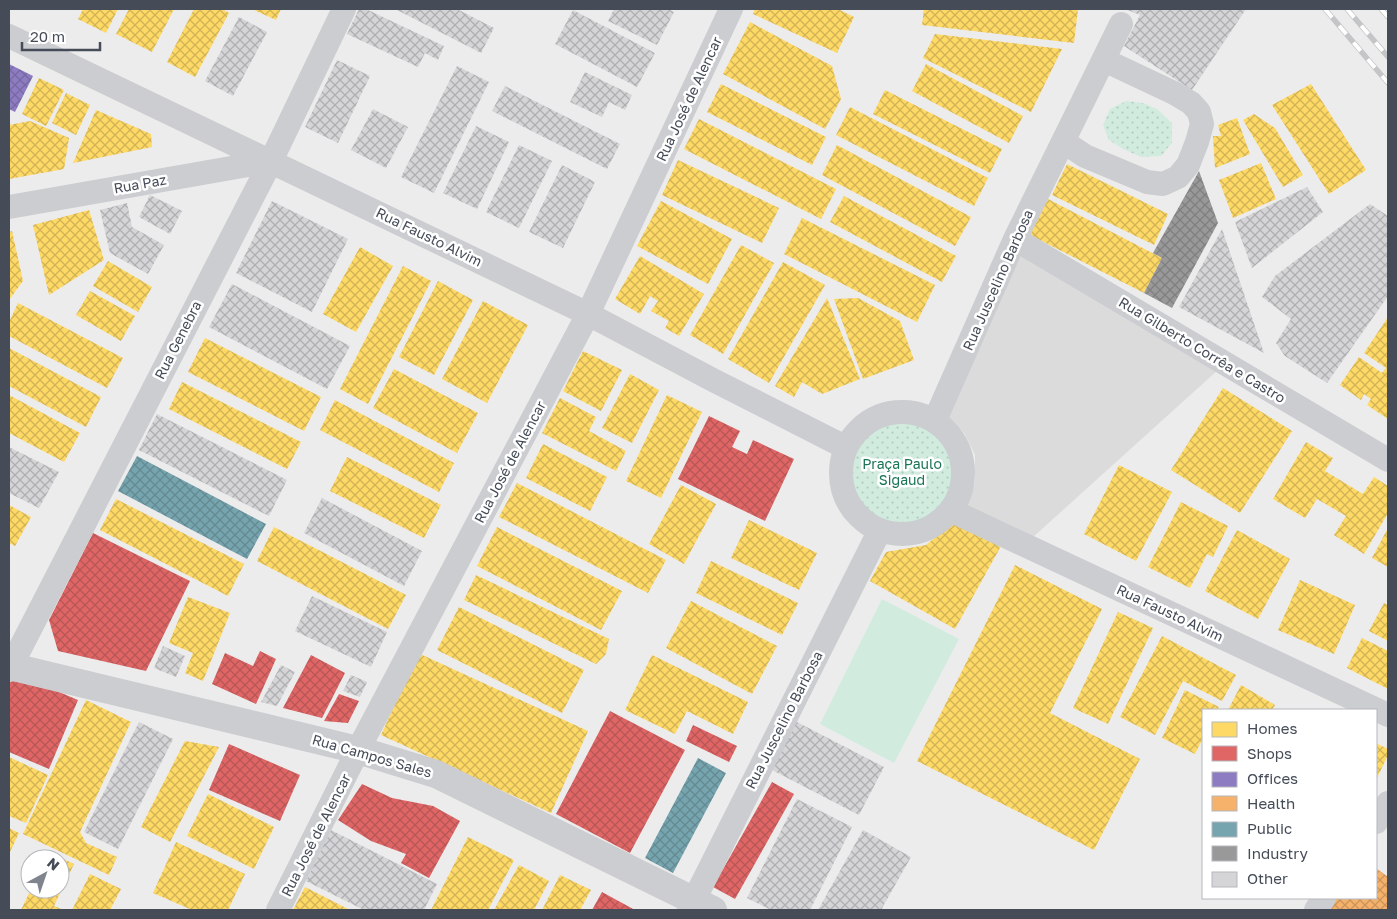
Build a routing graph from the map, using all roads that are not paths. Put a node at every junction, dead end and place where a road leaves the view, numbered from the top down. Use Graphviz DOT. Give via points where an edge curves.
graph roads {
  1 [pos="344,9"];
  2 [pos="732,9"];
  3 [pos="1121,24"];
  4 [pos="9,36"];
  5 [pos="1104,60"];
  6 [pos="1064,142"];
  7 [pos="271,161"];
  8 [pos="9,207"];
  9 [pos="1016,239"];
  10 [pos="588,314"];
  11 [pos="935,420"];
  12 [pos="845,447"];
  13 [pos="1388,460"];
  14 [pos="952,510"];
  15 [pos="880,530"];
  16 [pos="9,668"];
  17 [pos="1375,709"];
  18 [pos="358,750"];
  19 [pos="1388,803"];
  20 [pos="1377,820"];
  21 [pos="1323,899"];
  22 [pos="699,907"];
  23 [pos="278,910"];
  24 [pos="1316,910"];
  1 -- 7 [label="street, Rua Genebra"];
  2 -- 10 [label="street, Rua José de Alencar"];
  3 -- 5 [label="street, Rua Juscelino Barbosa"];
  4 -- 7 [label="street, Rua Fausto Alvim"];
  5 -- 6 [label="street, Rua Juscelino Barbosa"];
  5 -- 6 [label="street" via="1191,103 1202,124 1188,165 1178,177 1163,184 1147,182 1085,156"];
  6 -- 9 [label="street, Rua Juscelino Barbosa"];
  7 -- 8 [label="street, Rua Paz"];
  7 -- 10 [label="street, Rua Fausto Alvim"];
  7 -- 16 [label="street, Rua Genebra"];
  9 -- 11 [label="street, Rua Juscelino Barbosa"];
  9 -- 13 [label="street, Rua Gilberto Corrêa e Castro"];
  10 -- 12 [label="street, Rua Fausto Alvim"];
  10 -- 18 [label="street, Rua José de Alencar"];
  11 -- 12 [label="street" via="916,412 894,411 874,417 857,430"];
  11 -- 14 [label="street" via="951,434 960,452 964,472 961,492"];
  12 -- 15 [label="street" via="842,486 850,505 862,520"];
  14 -- 15 [label="street" via="926,530 895,534"];
  14 -- 17 [label="street, Rua Fausto Alvim"];
  15 -- 22 [label="street, Rua Juscelino Barbosa"];
  16 -- 18 [label="street, Rua Campos Sales"];
  18 -- 22 [label="street, Rua Campos Sales" via="436,774"];
  18 -- 23 [label="street, Rua José de Alencar"];
  19 -- 20 [label="street"];
  21 -- 24 [label="street"];
}
